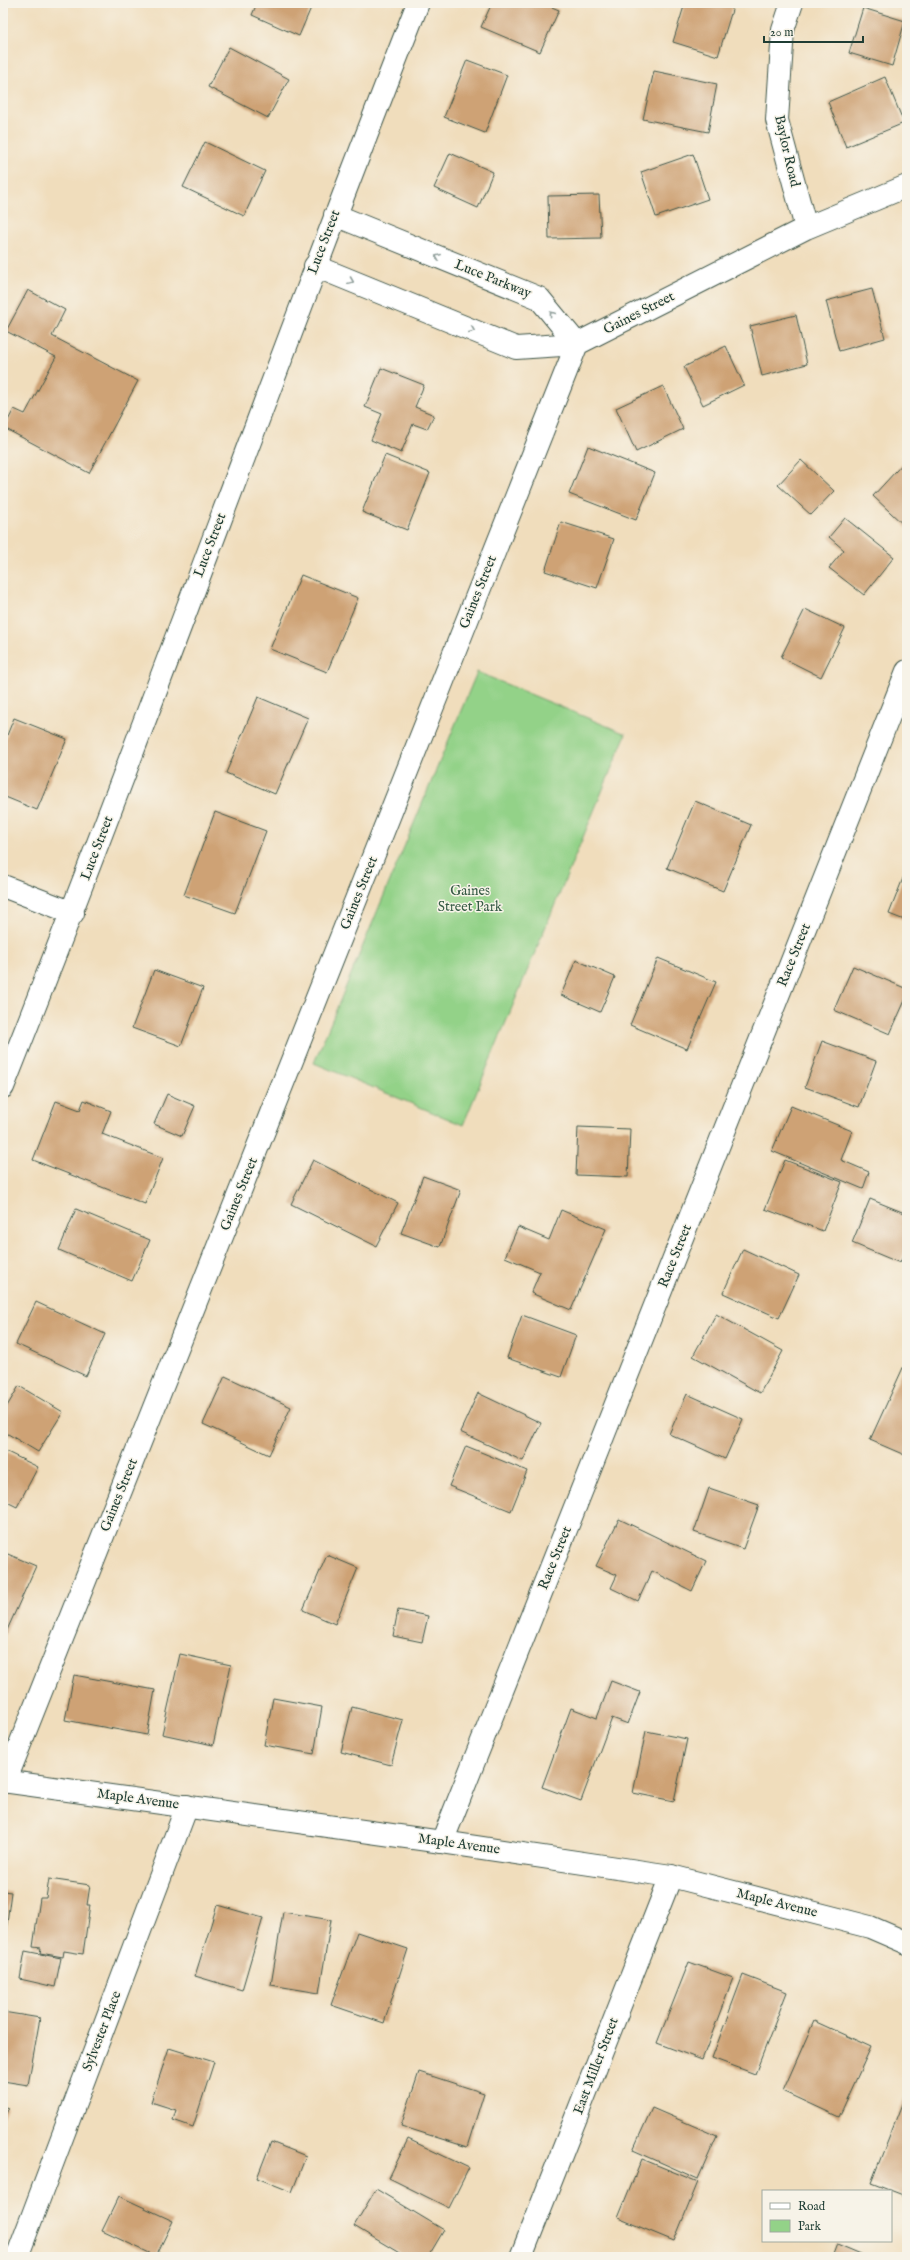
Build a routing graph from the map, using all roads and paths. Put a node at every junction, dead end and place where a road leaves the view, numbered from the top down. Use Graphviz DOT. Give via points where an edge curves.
graph roads {
  1 [pos="418,3"];
  2 [pos="792,3"];
  3 [pos="907,186"];
  4 [pos="334,215"];
  5 [pos="806,228"];
  6 [pos="315,266"];
  7 [pos="577,344"];
  8 [pos="907,671"];
  9 [pos="3,886"];
  10 [pos="72,913"];
  11 [pos="3,1087"];
  12 [pos="4,1781"];
  13 [pos="187,1806"];
  14 [pos="442,1842"];
  15 [pos="671,1876"];
  16 [pos="907,1943"];
  17 [pos="17,2257"];
  18 [pos="521,2257"];
  1 -- 4 [label="street, Luce Street"];
  2 -- 5 [label="street, Baylor Road" via="783,30 777,120"];
  3 -- 5 [label="street, Gaines Street"];
  4 -- 6 [label="street, Luce Street"];
  7 -- 4 [label="street, Luce Parkway, one-way" via="539,298"];
  5 -- 7 [label="street, Gaines Street"];
  6 -- 7 [label="street, one-way" via="516,348"];
  6 -- 10 [label="street, Luce Street"];
  7 -- 12 [label="street, Gaines Street"];
  8 -- 14 [label="street, Race Street"];
  9 -- 10 [label="street"];
  10 -- 11 [label="street, Luce Street"];
  12 -- 13 [label="street, Maple Avenue"];
  13 -- 14 [label="street, Maple Avenue"];
  13 -- 17 [label="street, Sylvester Place"];
  14 -- 15 [label="street, Maple Avenue"];
  15 -- 16 [label="street, Maple Avenue" via="870,1927"];
  15 -- 18 [label="street, East Miller Street"];
}
